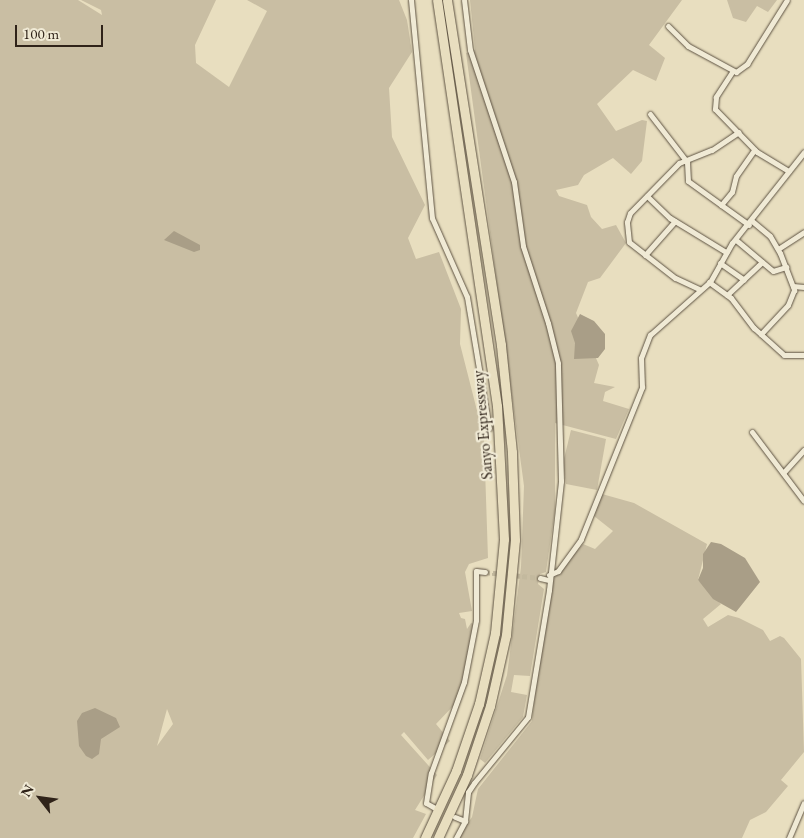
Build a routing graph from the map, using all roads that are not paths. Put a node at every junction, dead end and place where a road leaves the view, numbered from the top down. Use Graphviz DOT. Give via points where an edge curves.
graph roads {
  1 [pos="411,0"];
  2 [pos="436,0"];
  3 [pos="447,0"];
  4 [pos="464,0"];
  5 [pos="787,0"];
  6 [pos="668,26"];
  7 [pos="732,72"];
  8 [pos="650,114"];
  9 [pos="739,132"];
  10 [pos="754,150"];
  11 [pos="804,152"];
  12 [pos="685,159"];
  13 [pos="789,171"];
  14 [pos="647,196"];
  15 [pos="721,205"];
  16 [pos="675,221"];
  17 [pos="750,223"];
  18 [pos="804,232"];
  19 [pos="736,240"];
  20 [pos="778,249"];
  21 [pos="726,252"];
  22 [pos="645,255"];
  23 [pos="762,262"];
  24 [pos="720,263"];
  25 [pos="786,267"];
  26 [pos="744,280"];
  27 [pos="709,282"];
  28 [pos="793,286"];
  29 [pos="804,287"];
  30 [pos="699,289"];
  31 [pos="727,295"];
  32 [pos="761,334"];
  33 [pos="804,355"];
  34 [pos="489,428"];
  35 [pos="752,432"];
  36 [pos="804,450"];
  37 [pos="783,472"];
  38 [pos="804,501"];
  39 [pos="485,572"];
  40 [pos="549,577"];
  41 [pos="540,578"];
  42 [pos="804,803"];
  43 [pos="435,808"];
  44 [pos="455,817"];
  45 [pos="465,821"];
  46 [pos="425,838"];
  47 [pos="438,838"];
  48 [pos="456,838"];
  49 [pos="788,838"];
  1 -- 34 [label="street" via="432,218 467,297"];
  2 -- 46 [label="highway, Sanyo Expressway" via="498,406 504,539 495,633 479,704 456,771"];
  3 -- 47 [label="highway, Sanyo Expressway" via="501,345 512,452 515,540 506,634 490,706 467,775"];
  4 -- 40 [label="street" via="470,50 514,182 523,246 558,363 561,481"];
  5 -- 7 [label="street" via="746,64"];
  6 -- 7 [label="street" via="688,46"];
  7 -- 9 [label="street" via="713,104"];
  8 -- 12 [label="street"];
  9 -- 10 [label="street"];
  9 -- 12 [label="street" via="712,150"];
  10 -- 13 [label="street"];
  10 -- 15 [label="street" via="736,176 732,192"];
  11 -- 13 [label="street"];
  12 -- 14 [label="street" via="668,172"];
  12 -- 15 [label="street" via="688,181"];
  13 -- 17 [label="street"];
  14 -- 16 [label="street"];
  14 -- 22 [label="street" via="630,214 625,232 629,242"];
  15 -- 17 [label="street"];
  16 -- 21 [label="street"];
  16 -- 22 [label="street"];
  17 -- 19 [label="street"];
  17 -- 20 [label="street" via="770,236"];
  18 -- 20 [label="street"];
  19 -- 21 [label="street"];
  19 -- 23 [label="street"];
  20 -- 25 [label="street"];
  21 -- 24 [label="street"];
  22 -- 30 [label="street" via="674,278"];
  23 -- 25 [label="street" via="773,272"];
  23 -- 26 [label="street"];
  24 -- 26 [label="street"];
  24 -- 27 [label="street"];
  25 -- 28 [label="street"];
  26 -- 31 [label="street"];
  27 -- 30 [label="street"];
  27 -- 31 [label="street"];
  28 -- 29 [label="street"];
  28 -- 32 [label="street" via="794,296 788,305"];
  30 -- 40 [label="street" via="687,304 650,335 641,358 642,387 585,530 558,571"];
  31 -- 32 [label="street"];
  32 -- 33 [label="street" via="784,355"];
  35 -- 37 [label="street"];
  36 -- 37 [label="street"];
  37 -- 38 [label="street"];
  39 -- 43 [label="street" via="476,571 476,620 464,682 431,773 426,804"];
  40 -- 41 [label="street"];
  40 -- 45 [label="street" via="528,717 468,792"];
  42 -- 49 [label="street"];
  44 -- 45 [label="street"];
  45 -- 48 [label="street"];
}
